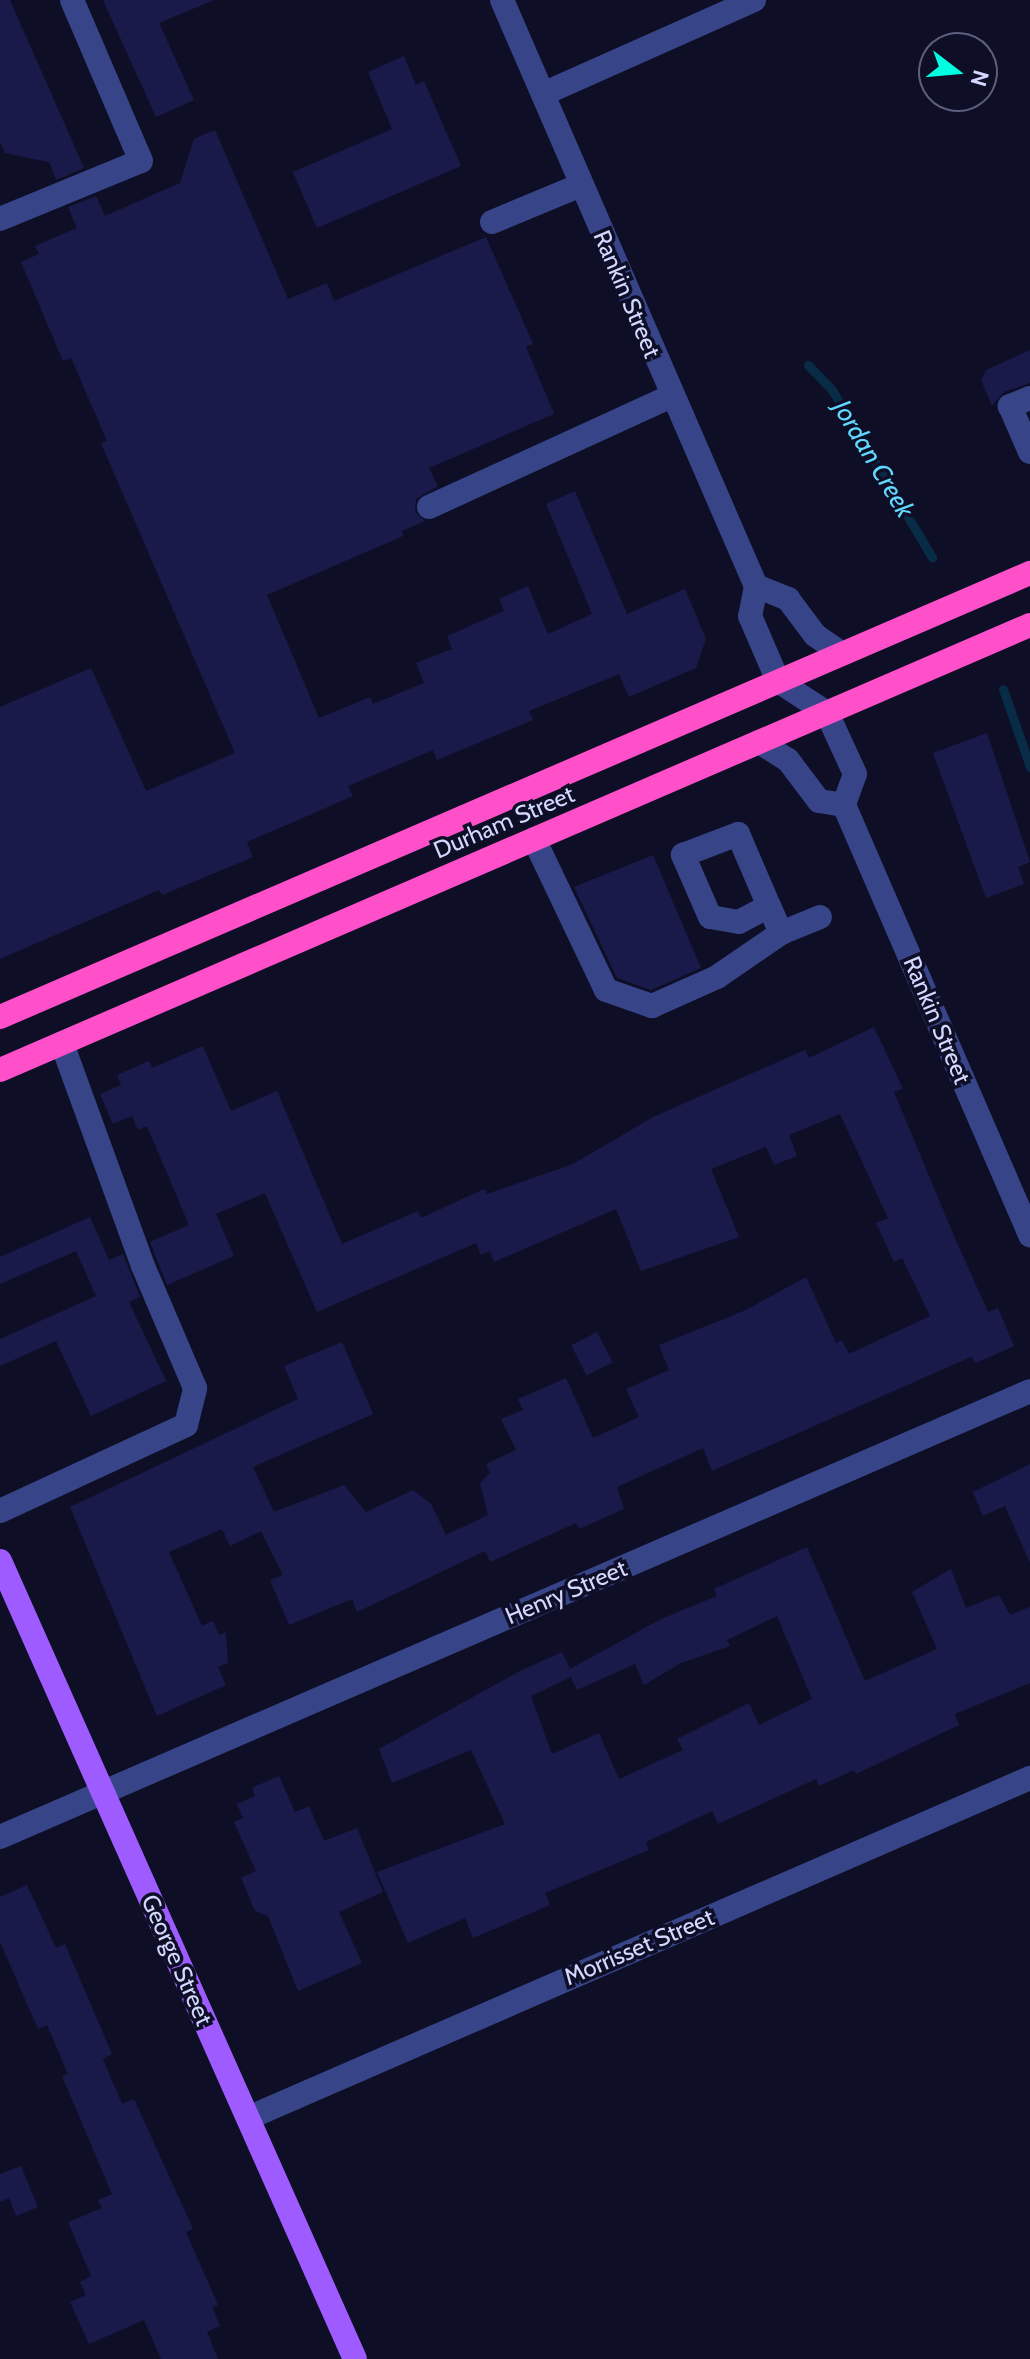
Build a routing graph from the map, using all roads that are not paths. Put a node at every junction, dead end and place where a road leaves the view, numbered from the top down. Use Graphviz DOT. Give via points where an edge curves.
graph roads {
  1 [pos="72,0"];
  2 [pos="502,0"];
  3 [pos="754,0"];
  4 [pos="543,94"];
  5 [pos="581,185"];
  6 [pos="0,219"];
  7 [pos="492,222"];
  8 [pos="672,396"];
  9 [pos="1030,398"];
  10 [pos="1030,452"];
  11 [pos="429,507"];
  12 [pos="1030,573"];
  13 [pos="756,586"];
  14 [pos="1030,625"];
  15 [pos="841,653"];
  16 [pos="778,681"];
  17 [pos="827,713"];
  18 [pos="759,742"];
  19 [pos="844,805"];
  20 [pos="534,839"];
  21 [pos="769,906"];
  22 [pos="820,917"];
  23 [pos="781,933"];
  24 [pos="0,1017"];
  25 [pos="62,1043"];
  26 [pos="0,1070"];
  27 [pos="1030,1235"];
  28 [pos="1030,1391"];
  29 [pos="0,1511"];
  30 [pos="0,1561"];
  31 [pos="1030,1778"];
  32 [pos="103,1792"];
  33 [pos="0,1837"];
  34 [pos="248,2118"];
  35 [pos="355,2359"];
  1 -- 6 [label="street" via="141,161"];
  2 -- 4 [label="street, Rankin Street"];
  3 -- 4 [label="street"];
  4 -- 5 [label="street, Rankin Street"];
  5 -- 7 [label="street"];
  5 -- 8 [label="street, Rankin Street"];
  8 -- 11 [label="street"];
  8 -- 13 [label="street, Rankin Street"];
  9 -- 10 [label="street" via="1010,406"];
  12 -- 15 [label="highway, Durham Street"];
  13 -- 15 [label="street" via="788,599 815,635"];
  13 -- 16 [label="street, Rankin Street" via="750,616"];
  14 -- 17 [label="highway, Durham Street"];
  15 -- 16 [label="highway, Durham Street"];
  16 -- 17 [label="street"];
  16 -- 24 [label="highway, Durham Street"];
  17 -- 18 [label="highway, Durham Street"];
  17 -- 19 [label="street" via="855,774"];
  18 -- 19 [label="street" via="788,760 819,801"];
  18 -- 20 [label="highway, Durham Street"];
  19 -- 27 [label="street, Rankin Street"];
  20 -- 23 [label="street" via="606,990 652,1006 717,977"];
  20 -- 25 [label="highway, Durham Street"];
  21 -- 21 [label="street" via="738,834 683,855 710,917 739,922"];
  21 -- 23 [label="street"];
  22 -- 23 [label="street"];
  25 -- 26 [label="highway, Durham Street"];
  25 -- 29 [label="street" via="143,1266 195,1388 186,1425"];
  28 -- 32 [label="street, Henry Street"];
  30 -- 32 [label="main road, George Street"];
  31 -- 34 [label="street, Morrisset Street"];
  32 -- 33 [label="street, Henry Street"];
  32 -- 34 [label="main road, George Street"];
  34 -- 35 [label="main road, George Street"];
}
